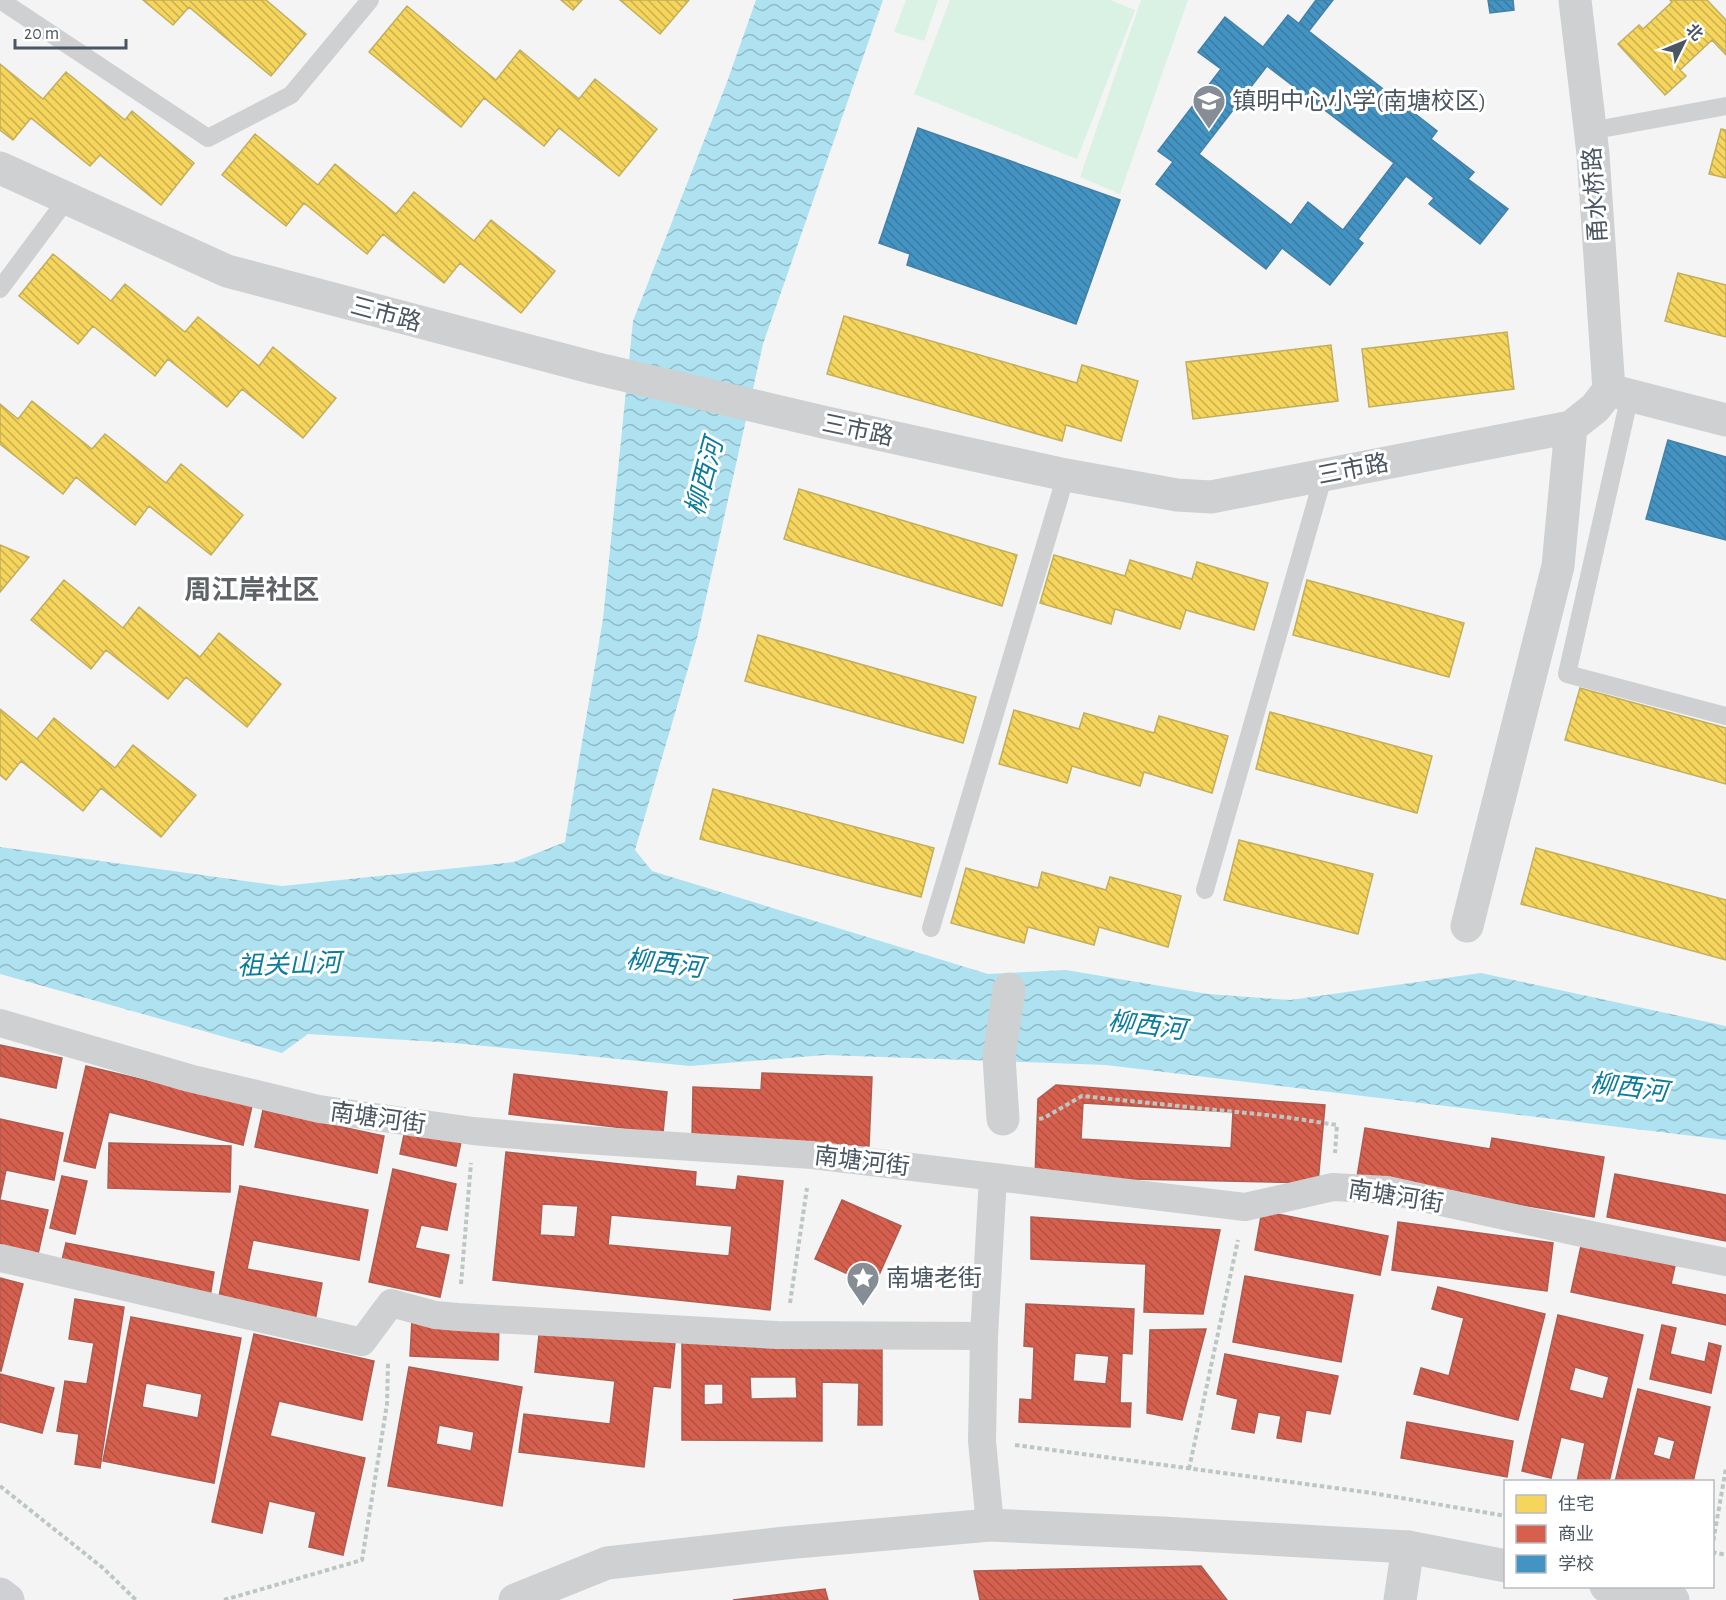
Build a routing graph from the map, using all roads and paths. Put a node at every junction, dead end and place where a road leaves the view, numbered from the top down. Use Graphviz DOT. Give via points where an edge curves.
graph roads {
  1 [pos="0,0"];
  2 [pos="370,0"];
  3 [pos="1575,0"];
  4 [pos="1726,106"];
  5 [pos="1590,131"];
  6 [pos="0,168"];
  7 [pos="67,198"];
  8 [pos="0,289"];
  9 [pos="1619,393"];
  10 [pos="1726,420"];
  11 [pos="1571,427"];
  12 [pos="1324,474"];
  13 [pos="1066,475"];
  14 [pos="1726,716"];
  15 [pos="1205,890"];
  16 [pos="1467,926"];
  17 [pos="931,928"];
  18 [pos="1009,988"];
  19 [pos="0,1023"];
  20 [pos="1018,1119"];
  21 [pos="473,1131"];
  22 [pos="812,1155"];
  23 [pos="993,1177"];
  24 [pos="1333,1187"];
  25 [pos="1245,1207"];
  26 [pos="0,1258"];
  27 [pos="1726,1262"];
  28 [pos="458,1317"];
  29 [pos="785,1335"];
  30 [pos="984,1335"];
  31 [pos="388,1359"];
  32 [pos="982,1441"];
  33 [pos="1726,1468"];
  34 [pos="1190,1469"];
  35 [pos="0,1485"];
  36 [pos="1504,1516"];
  37 [pos="990,1525"];
  38 [pos="1714,1544"];
  39 [pos="1408,1547"];
  40 [pos="1504,1566"];
  41 [pos="1611,1588"];
  42 [pos="0,1594"];
  43 [pos="8,1600"];
  44 [pos="136,1600"];
  45 [pos="224,1600"];
  46 [pos="514,1600"];
  47 [pos="1400,1600"];
  48 [pos="1674,1600"];
  1 -- 2 [label="lane" via="208,138 291,95"];
  3 -- 5 [label="street, 甬水桥路"];
  4 -- 5 [label="lane"];
  5 -- 9 [label="street, 甬水桥路"];
  6 -- 7 [label="street, 三市路"];
  7 -- 8 [label="lane"];
  7 -- 13 [label="street, 三市路" via="226,271 594,368"];
  9 -- 10 [label="street"];
  9 -- 11 [label="street, 三市路"];
  9 -- 14 [label="lane" via="1567,674"];
  11 -- 12 [label="street, 三市路"];
  11 -- 16 [label="street" via="1558,566"];
  12 -- 13 [label="street, 三市路" via="1211,497 1177,495"];
  12 -- 15 [label="lane"];
  13 -- 17 [label="lane"];
  18 -- 20 [label="street" via="999,1057"];
  19 -- 21 [label="street, 南塘河街" via="189,1078 319,1109"];
  20 -- 24 [label="path" via="1044,1118 1082,1096 1337,1125"];
  21 -- 22 [label="street, 南塘河街"];
  21 -- 28 [label="path"];
  22 -- 23 [label="street, 南塘河街"];
  22 -- 29 [label="path"];
  23 -- 25 [label="street, 南塘河街"];
  23 -- 30 [label="street"];
  24 -- 25 [label="street, 南塘河街"];
  24 -- 27 [label="street, 南塘河街" via="1387,1190"];
  25 -- 34 [label="path"];
  26 -- 28 [label="street" via="362,1342 391,1303"];
  28 -- 29 [label="street"];
  29 -- 30 [label="street"];
  30 -- 32 [label="street"];
  31 -- 45 [label="path" via="387,1404 362,1560"];
  32 -- 34 [label="path"];
  32 -- 37 [label="street"];
  33 -- 38 [label="path"];
  34 -- 36 [label="path" via="1372,1492"];
  35 -- 44 [label="path" via="104,1568"];
  37 -- 39 [label="street"];
  37 -- 46 [label="street" via="607,1563"];
  39 -- 40 [label="street"];
  39 -- 47 [label="street"];
  41 -- 48 [label="street"];
  42 -- 43 [label="main road"];
}
